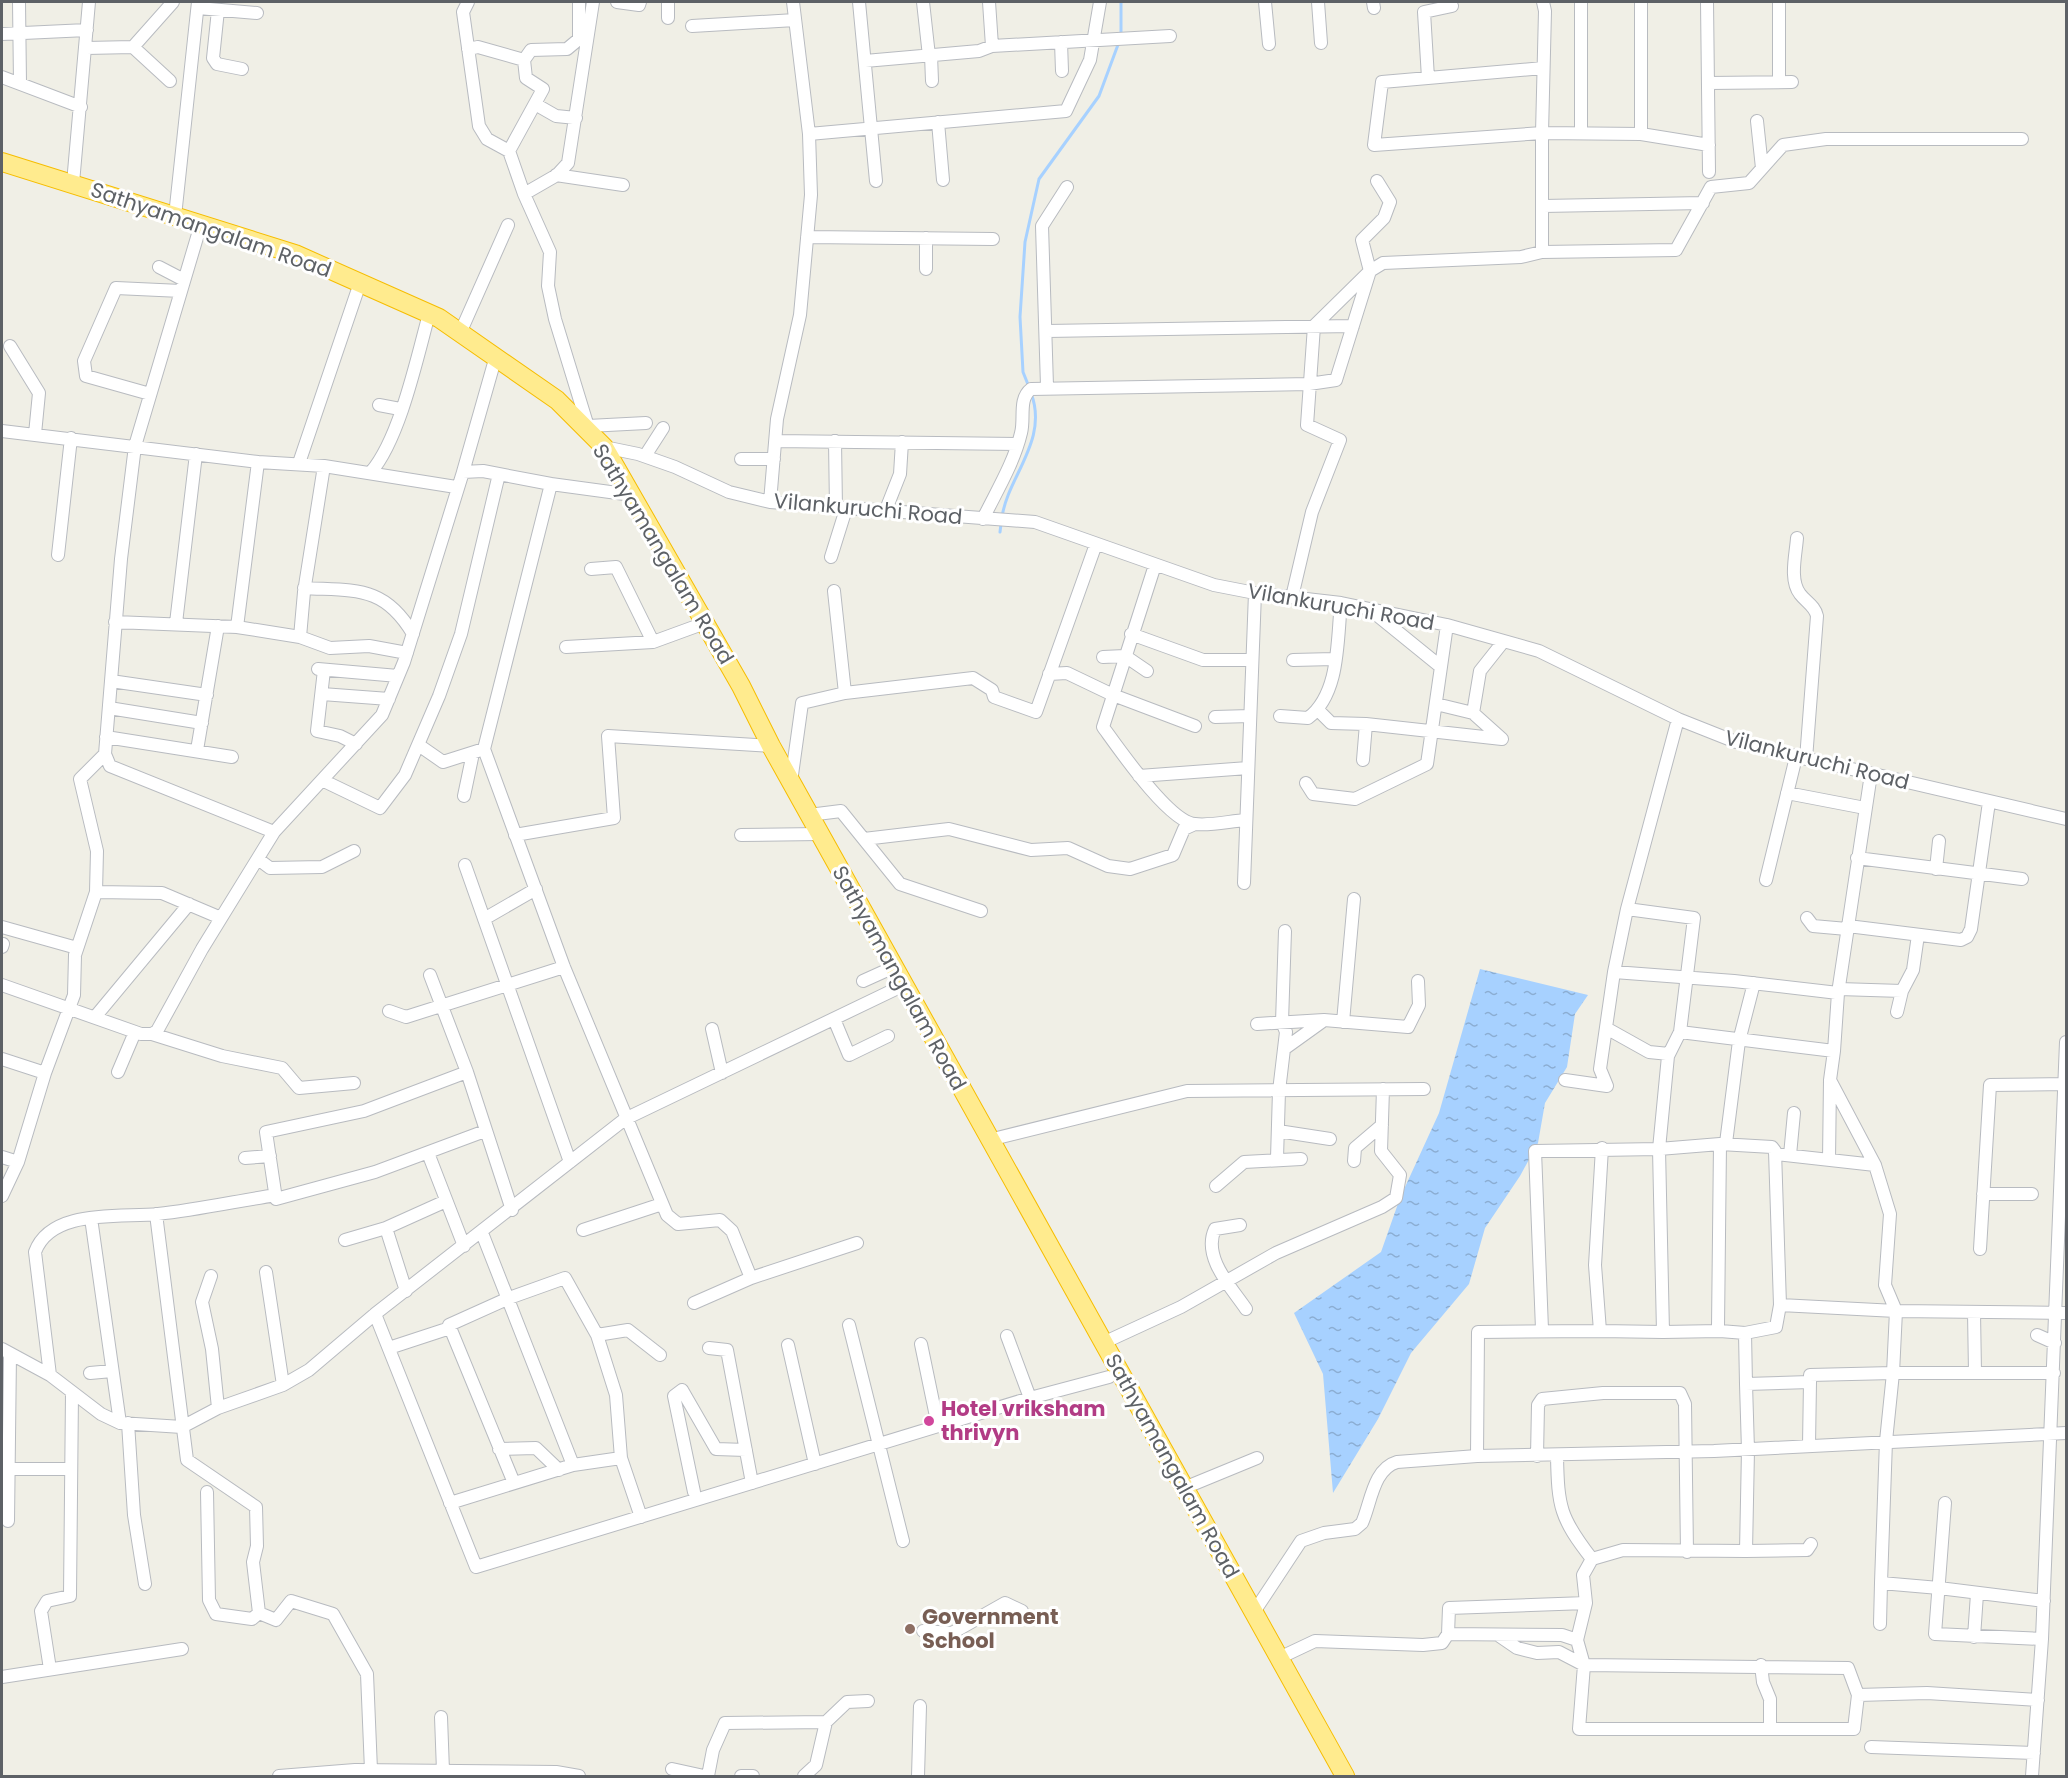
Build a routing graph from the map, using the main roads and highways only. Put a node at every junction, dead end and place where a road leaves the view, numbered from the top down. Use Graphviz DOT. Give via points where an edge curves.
graph roads {
  1 [pos="2,162"];
  2 [pos="993,1148"];
  3 [pos="1205,1536"];
  4 [pos="1332,1776"];
  5 [pos="1345,1776"];
  1 -- 2 [label="highway, Sathyamangalam Road" via="294,254 429,314 557,400 588,429 604,447 741,686"];
  2 -- 3 [label="highway, Sathyamangalam Road" via="1061,1262 1184,1488"];
  2 -- 3 [label="highway, Sathyamangalam Road" via="1023,1220 1109,1377"];
  3 -- 4 [label="highway, Sathyamangalam Road"];
  3 -- 5 [label="highway, Sathyamangalam Road" via="1254,1612"];
}
